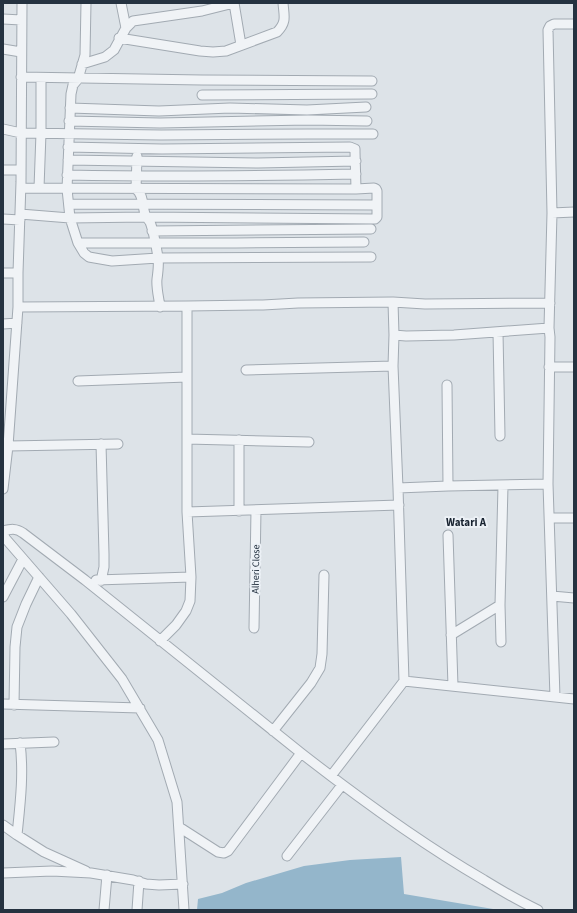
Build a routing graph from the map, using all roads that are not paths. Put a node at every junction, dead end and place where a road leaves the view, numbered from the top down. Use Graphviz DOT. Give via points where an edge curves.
graph roads {
  1 [pos="22,3"];
  2 [pos="86,3"];
  3 [pos="121,3"];
  4 [pos="234,3"];
  5 [pos="283,3"];
  6 [pos="203,7"];
  7 [pos="3,19"];
  8 [pos="21,20"];
  9 [pos="574,24"];
  10 [pos="126,28"];
  11 [pos="119,38"];
  12 [pos="241,45"];
  13 [pos="3,49"];
  14 [pos="21,52"];
  15 [pos="82,64"];
  16 [pos="21,77"];
  17 [pos="41,78"];
  18 [pos="78,78"];
  19 [pos="202,80"];
  20 [pos="372,81"];
  21 [pos="372,94"];
  22 [pos="202,95"];
  23 [pos="366,107"];
  24 [pos="70,108"];
  25 [pos="230,108"];
  26 [pos="202,109"];
  27 [pos="307,110"];
  28 [pos="159,111"];
  29 [pos="308,120"];
  30 [pos="69,121"];
  31 [pos="367,121"];
  32 [pos="231,122"];
  33 [pos="160,123"];
  34 [pos="3,129"];
  35 [pos="21,133"];
  36 [pos="41,133"];
  37 [pos="68,134"];
  38 [pos="308,134"];
  39 [pos="373,134"];
  40 [pos="161,135"];
  41 [pos="231,135"];
  42 [pos="68,147"];
  43 [pos="136,148"];
  44 [pos="232,148"];
  45 [pos="258,148"];
  46 [pos="309,148"];
  47 [pos="162,149"];
  48 [pos="68,160"];
  49 [pos="136,161"];
  50 [pos="356,161"];
  51 [pos="311,162"];
  52 [pos="258,163"];
  53 [pos="3,170"];
  54 [pos="21,170"];
  55 [pos="356,174"];
  56 [pos="67,175"];
  57 [pos="311,175"];
  58 [pos="136,176"];
  59 [pos="259,176"];
  60 [pos="21,188"];
  61 [pos="39,188"];
  62 [pos="67,189"];
  63 [pos="136,189"];
  64 [pos="259,189"];
  65 [pos="356,189"];
  66 [pos="69,204"];
  67 [pos="142,204"];
  68 [pos="377,205"];
  69 [pos="574,212"];
  70 [pos="552,213"];
  71 [pos="20,217"];
  72 [pos="145,217"];
  73 [pos="70,218"];
  74 [pos="235,218"];
  75 [pos="313,218"];
  76 [pos="3,219"];
  77 [pos="313,229"];
  78 [pos="371,229"];
  79 [pos="236,230"];
  80 [pos="152,231"];
  81 [pos="313,242"];
  82 [pos="364,242"];
  83 [pos="78,243"];
  84 [pos="155,243"];
  85 [pos="236,244"];
  86 [pos="314,257"];
  87 [pos="371,257"];
  88 [pos="158,258"];
  89 [pos="236,258"];
  90 [pos="3,273"];
  91 [pos="18,273"];
  92 [pos="393,302"];
  93 [pos="550,303"];
  94 [pos="187,306"];
  95 [pos="18,307"];
  96 [pos="160,307"];
  97 [pos="17,323"];
  98 [pos="3,324"];
  99 [pos="549,328"];
  100 [pos="498,332"];
  101 [pos="394,335"];
  102 [pos="393,366"];
  103 [pos="549,367"];
  104 [pos="574,367"];
  105 [pos="246,370"];
  106 [pos="187,377"];
  107 [pos="78,381"];
  108 [pos="447,385"];
  109 [pos="7,403"];
  110 [pos="6,433"];
  111 [pos="500,436"];
  112 [pos="187,439"];
  113 [pos="239,440"];
  114 [pos="309,442"];
  115 [pos="102,444"];
  116 [pos="118,444"];
  117 [pos="8,446"];
  118 [pos="4,464"];
  119 [pos="548,484"];
  120 [pos="448,486"];
  121 [pos="503,486"];
  122 [pos="398,488"];
  123 [pos="3,489"];
  124 [pos="399,506"];
  125 [pos="256,510"];
  126 [pos="238,511"];
  127 [pos="187,512"];
  128 [pos="550,518"];
  129 [pos="574,518"];
  130 [pos="448,535"];
  131 [pos="3,536"];
  132 [pos="24,559"];
  133 [pos="324,575"];
  134 [pos="39,577"];
  135 [pos="191,577"];
  136 [pos="85,580"];
  137 [pos="101,580"];
  138 [pos="552,596"];
  139 [pos="3,597"];
  140 [pos="574,598"];
  141 [pos="500,605"];
  142 [pos="254,628"];
  143 [pos="451,635"];
  144 [pos="160,641"];
  145 [pos="501,642"];
  146 [pos="404,681"];
  147 [pos="453,686"];
  148 [pos="554,697"];
  149 [pos="574,699"];
  150 [pos="3,704"];
  151 [pos="14,705"];
  152 [pos="140,708"];
  153 [pos="273,731"];
  154 [pos="54,742"];
  155 [pos="20,743"];
  156 [pos="3,744"];
  157 [pos="301,753"];
  158 [pos="331,776"];
  159 [pos="342,784"];
  160 [pos="3,825"];
  161 [pos="179,827"];
  162 [pos="17,835"];
  163 [pos="287,856"];
  164 [pos="91,873"];
  165 [pos="4,874"];
  166 [pos="107,875"];
  167 [pos="138,881"];
  168 [pos="183,884"];
  169 [pos="104,910"];
  170 [pos="137,910"];
  171 [pos="184,910"];
  172 [pos="538,910"];
  1 -- 8 [label="street"];
  2 -- 15 [label="street" via="85,55"];
  3 -- 10 [label="street"];
  4 -- 6 [label="street"];
  4 -- 12 [label="street"];
  5 -- 12 [label="street" via="285,20 277,32"];
  6 -- 10 [label="street" via="134,21"];
  7 -- 8 [label="street"];
  8 -- 14 [label="street"];
  9 -- 70 [label="street" via="554,24 548,30"];
  10 -- 11 [label="street"];
  11 -- 12 [label="street" via="213,52 226,51"];
  11 -- 15 [label="street" via="114,50 106,57"];
  13 -- 14 [label="street"];
  14 -- 16 [label="street"];
  15 -- 18 [label="street"];
  16 -- 17 [label="street"];
  16 -- 35 [label="street"];
  17 -- 18 [label="street"];
  17 -- 36 [label="street"];
  18 -- 19 [label="street"];
  18 -- 24 [label="street" via="73,85"];
  19 -- 20 [label="street"];
  19 -- 22 [label="street"];
  21 -- 22 [label="street"];
  22 -- 26 [label="street"];
  23 -- 27 [label="street"];
  24 -- 28 [label="street"];
  24 -- 30 [label="street"];
  25 -- 26 [label="street"];
  25 -- 27 [label="street"];
  25 -- 32 [label="street"];
  26 -- 28 [label="street"];
  27 -- 29 [label="street"];
  28 -- 33 [label="street"];
  29 -- 31 [label="street"];
  29 -- 32 [label="street"];
  29 -- 38 [label="street"];
  30 -- 33 [label="street"];
  30 -- 37 [label="street"];
  32 -- 33 [label="street"];
  32 -- 41 [label="street"];
  33 -- 40 [label="street"];
  34 -- 35 [label="street"];
  35 -- 36 [label="street"];
  35 -- 54 [label="street"];
  36 -- 37 [label="street"];
  36 -- 61 [label="street"];
  37 -- 40 [label="street"];
  37 -- 42 [label="street"];
  38 -- 39 [label="street"];
  38 -- 41 [label="street"];
  38 -- 46 [label="street"];
  40 -- 41 [label="street"];
  40 -- 47 [label="street"];
  41 -- 44 [label="street"];
  42 -- 43 [label="street"];
  42 -- 48 [label="street"];
  43 -- 47 [label="street"];
  43 -- 49 [label="street"];
  44 -- 45 [label="street"];
  44 -- 47 [label="street"];
  45 -- 46 [label="street"];
  45 -- 52 [label="street"];
  46 -- 50 [label="street" via="350,147 355,149"];
  46 -- 51 [label="street"];
  48 -- 49 [label="street"];
  48 -- 56 [label="street"];
  49 -- 52 [label="street"];
  49 -- 58 [label="street"];
  50 -- 51 [label="street"];
  50 -- 55 [label="street"];
  51 -- 52 [label="street"];
  51 -- 57 [label="street"];
  52 -- 59 [label="street"];
  53 -- 54 [label="street"];
  54 -- 60 [label="street"];
  55 -- 57 [label="street"];
  55 -- 65 [label="street"];
  56 -- 58 [label="street"];
  56 -- 62 [label="street"];
  57 -- 59 [label="street"];
  58 -- 59 [label="street"];
  58 -- 63 [label="street"];
  59 -- 64 [label="street"];
  60 -- 61 [label="street"];
  60 -- 71 [label="street"];
  61 -- 62 [label="street"];
  62 -- 63 [label="street"];
  62 -- 66 [label="street"];
  63 -- 64 [label="street"];
  63 -- 67 [label="street" via="140,191"];
  64 -- 65 [label="street"];
  65 -- 68 [label="street" via="376,189"];
  66 -- 67 [label="street"];
  66 -- 73 [label="street"];
  67 -- 68 [label="street"];
  67 -- 72 [label="street"];
  68 -- 75 [label="street" via="375,218"];
  69 -- 70 [label="street"];
  70 -- 93 [label="street"];
  71 -- 73 [label="street"];
  71 -- 76 [label="street"];
  71 -- 91 [label="street"];
  72 -- 73 [label="street"];
  72 -- 74 [label="street"];
  72 -- 80 [label="street"];
  73 -- 83 [label="street"];
  74 -- 75 [label="street"];
  74 -- 79 [label="street"];
  75 -- 77 [label="street"];
  77 -- 78 [label="street"];
  77 -- 79 [label="street"];
  77 -- 81 [label="street"];
  79 -- 80 [label="street"];
  79 -- 85 [label="street"];
  80 -- 84 [label="street"];
  81 -- 82 [label="street"];
  81 -- 85 [label="street"];
  81 -- 86 [label="street"];
  83 -- 84 [label="street"];
  83 -- 88 [label="street" via="90,257 112,261"];
  84 -- 85 [label="street"];
  84 -- 88 [label="street"];
  85 -- 89 [label="street"];
  86 -- 87 [label="street"];
  86 -- 89 [label="street"];
  88 -- 89 [label="street"];
  88 -- 96 [label="street" via="157,288"];
  90 -- 91 [label="street"];
  91 -- 95 [label="street"];
  92 -- 93 [label="street"];
  92 -- 94 [label="street"];
  92 -- 101 [label="street"];
  93 -- 99 [label="street"];
  94 -- 96 [label="street"];
  94 -- 106 [label="street"];
  95 -- 96 [label="street"];
  95 -- 97 [label="street"];
  97 -- 98 [label="street"];
  97 -- 109 [label="street"];
  99 -- 100 [label="street"];
  99 -- 103 [label="street"];
  100 -- 101 [label="street" via="454,336"];
  100 -- 111 [label="street"];
  101 -- 102 [label="street"];
  102 -- 105 [label="street"];
  102 -- 122 [label="street"];
  103 -- 104 [label="street"];
  103 -- 119 [label="street"];
  106 -- 107 [label="street"];
  106 -- 112 [label="street"];
  108 -- 120 [label="street"];
  109 -- 110 [label="street"];
  110 -- 117 [label="street"];
  112 -- 113 [label="street"];
  112 -- 127 [label="street"];
  113 -- 114 [label="street"];
  113 -- 126 [label="street"];
  115 -- 116 [label="street"];
  115 -- 117 [label="street"];
  115 -- 137 [label="street" via="104,566"];
  117 -- 118 [label="street"];
  118 -- 123 [label="street"];
  119 -- 121 [label="street"];
  119 -- 128 [label="street"];
  120 -- 121 [label="street"];
  120 -- 122 [label="street"];
  121 -- 141 [label="street"];
  122 -- 124 [label="street"];
  124 -- 125 [label="street"];
  124 -- 146 [label="street"];
  125 -- 126 [label="street"];
  125 -- 142 [label="street, Alheri Close"];
  126 -- 127 [label="street"];
  127 -- 135 [label="street"];
  128 -- 129 [label="street"];
  128 -- 138 [label="street"];
  130 -- 143 [label="street"];
  131 -- 132 [label="street"];
  131 -- 136 [label="street" via="12,529 18,530"];
  132 -- 134 [label="street"];
  132 -- 139 [label="street"];
  133 -- 153 [label="street" via="320,668"];
  134 -- 151 [label="street" via="18,627"];
  134 -- 152 [label="street" via="122,679"];
  135 -- 137 [label="street"];
  135 -- 144 [label="street" via="190,601 186,612"];
  136 -- 137 [label="street"];
  136 -- 144 [label="street"];
  138 -- 140 [label="street"];
  138 -- 148 [label="street"];
  141 -- 143 [label="street"];
  141 -- 145 [label="street"];
  143 -- 147 [label="street"];
  144 -- 153 [label="street"];
  146 -- 147 [label="street"];
  146 -- 158 [label="street"];
  147 -- 148 [label="street"];
  148 -- 149 [label="street"];
  150 -- 151 [label="street"];
  151 -- 152 [label="street"];
  152 -- 161 [label="street" via="158,740 177,802"];
  153 -- 157 [label="street"];
  154 -- 155 [label="street"];
  155 -- 156 [label="street"];
  155 -- 162 [label="street" via="22,758"];
  157 -- 158 [label="street"];
  157 -- 161 [label="street" via="228,851 218,852"];
  158 -- 159 [label="street"];
  159 -- 163 [label="street"];
  159 -- 172 [label="street" via="454,863"];
  160 -- 162 [label="street"];
  161 -- 168 [label="street"];
  162 -- 164 [label="street" via="44,852"];
  164 -- 165 [label="street" via="52,871"];
  164 -- 166 [label="street"];
  166 -- 167 [label="street"];
  166 -- 169 [label="street"];
  167 -- 168 [label="street" via="160,885"];
  167 -- 170 [label="street"];
  168 -- 171 [label="street"];
}
